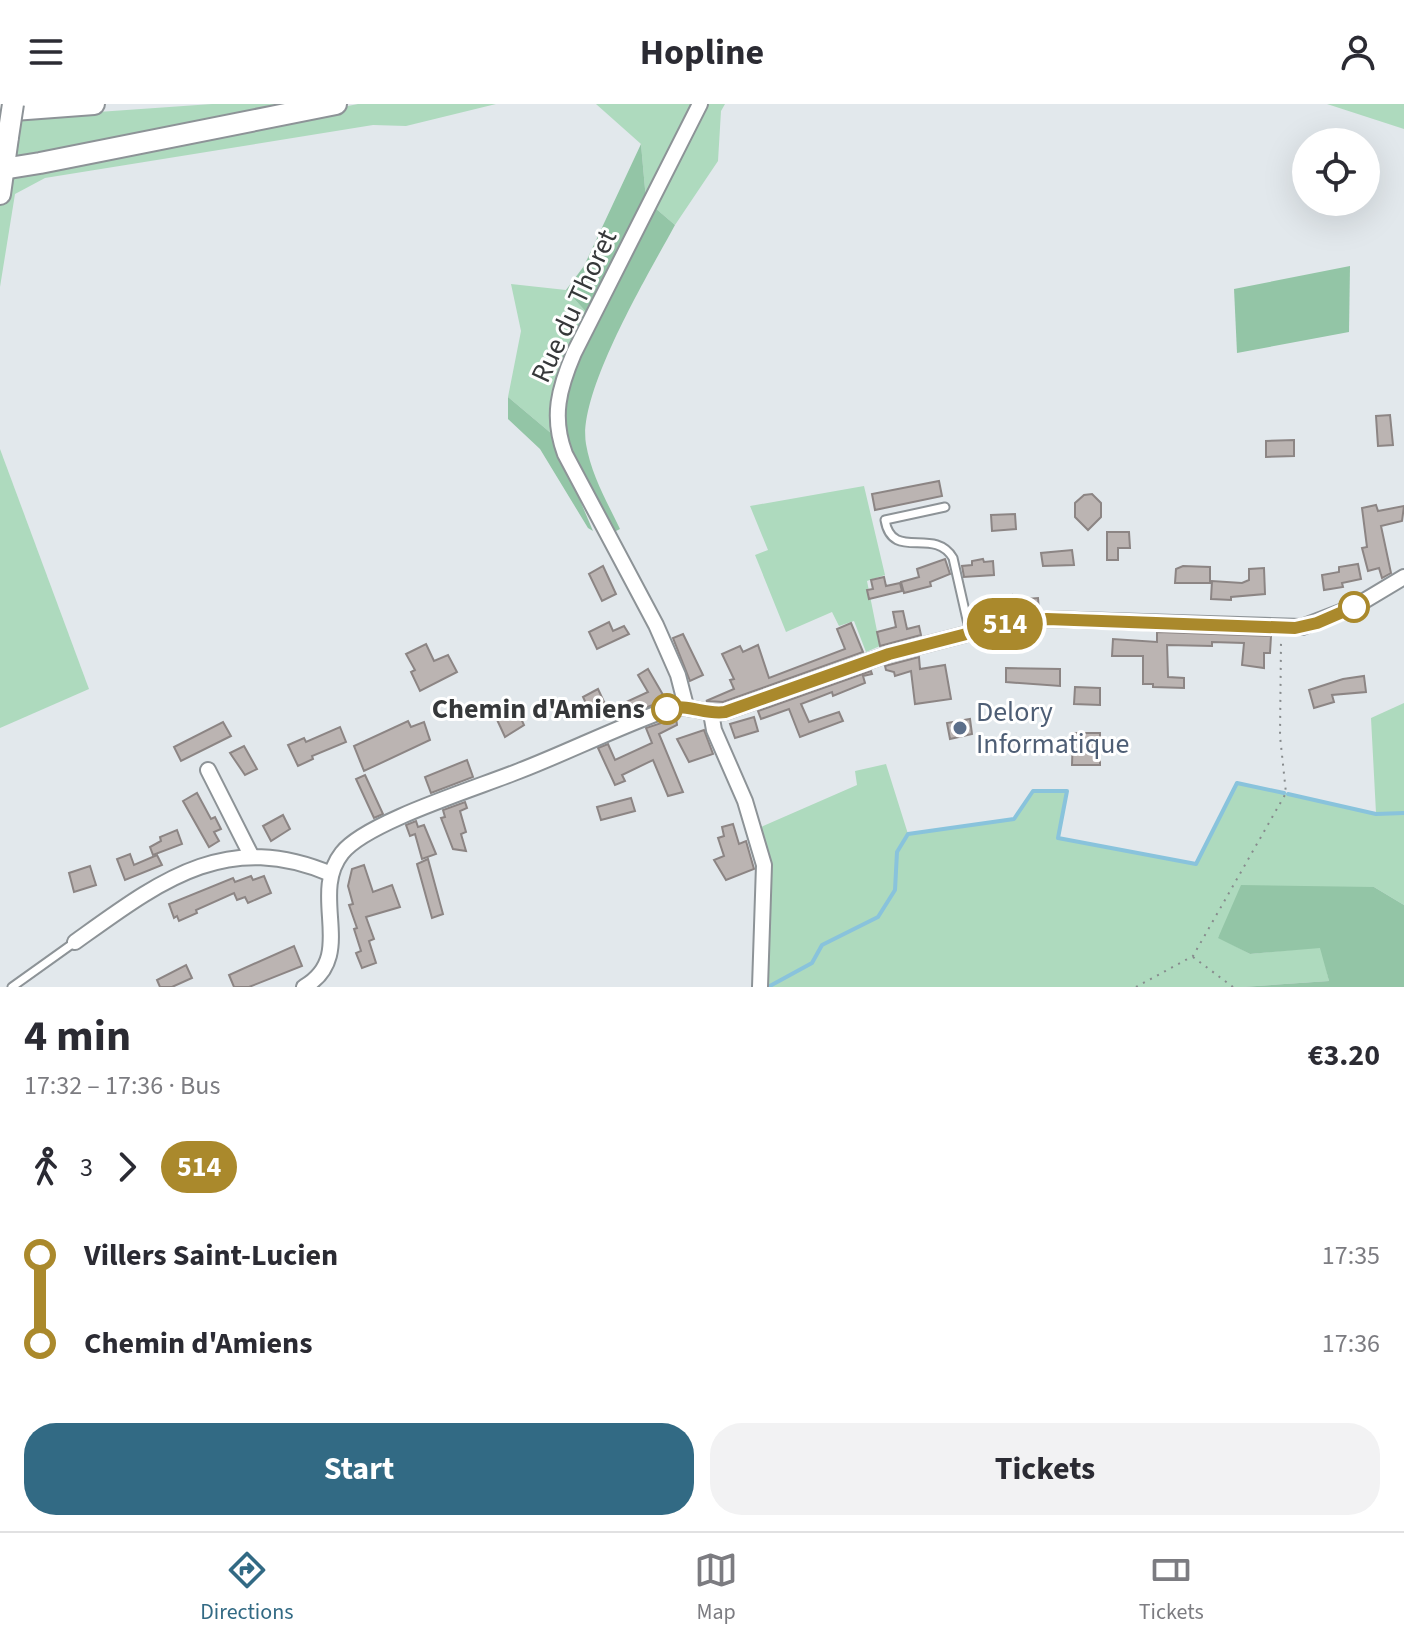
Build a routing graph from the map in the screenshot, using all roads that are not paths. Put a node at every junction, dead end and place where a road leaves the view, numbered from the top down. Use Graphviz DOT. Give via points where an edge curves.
graph roads {
  1 [pos="13,104"];
  2 [pos="94,104"];
  3 [pos="336,104"];
  4 [pos="700,104"];
  5 [pos="0,107"];
  6 [pos="2,167"];
  7 [pos="0,194"];
  8 [pos="945,507"];
  9 [pos="1404,577"];
  10 [pos="970,633"];
  11 [pos="686,706"];
  12 [pos="711,713"];
  13 [pos="208,770"];
  14 [pos="251,855"];
  15 [pos="331,874"];
  16 [pos="75,942"];
  17 [pos="12,987"];
  18 [pos="304,987"];
  19 [pos="760,987"];
  1 -- 6 [label="main road, bridge"];
  2 -- 5 [label="main road"];
  3 -- 6 [label="main road"];
  4 -- 11 [label="street, Rue du Thoret" via="574,353 556,411 565,454 656,625"];
  6 -- 7 [label="main road"];
  8 -- 10 [label="lane" via="885,520 886,528 896,541 948,551"];
  9 -- 10 [label="street" via="1340,614 1302,627 1047,619"];
  10 -- 12 [label="street" via="877,657 734,710"];
  11 -- 12 [label="street"];
  11 -- 15 [label="street" via="383,825 348,846"];
  12 -- 19 [label="street" via="764,865"];
  13 -- 14 [label="street"];
  14 -- 15 [label="street"];
  14 -- 16 [label="street" via="203,864 131,903"];
  15 -- 18 [label="street" via="330,958 321,976"];
  16 -- 17 [label="lane"];
}
